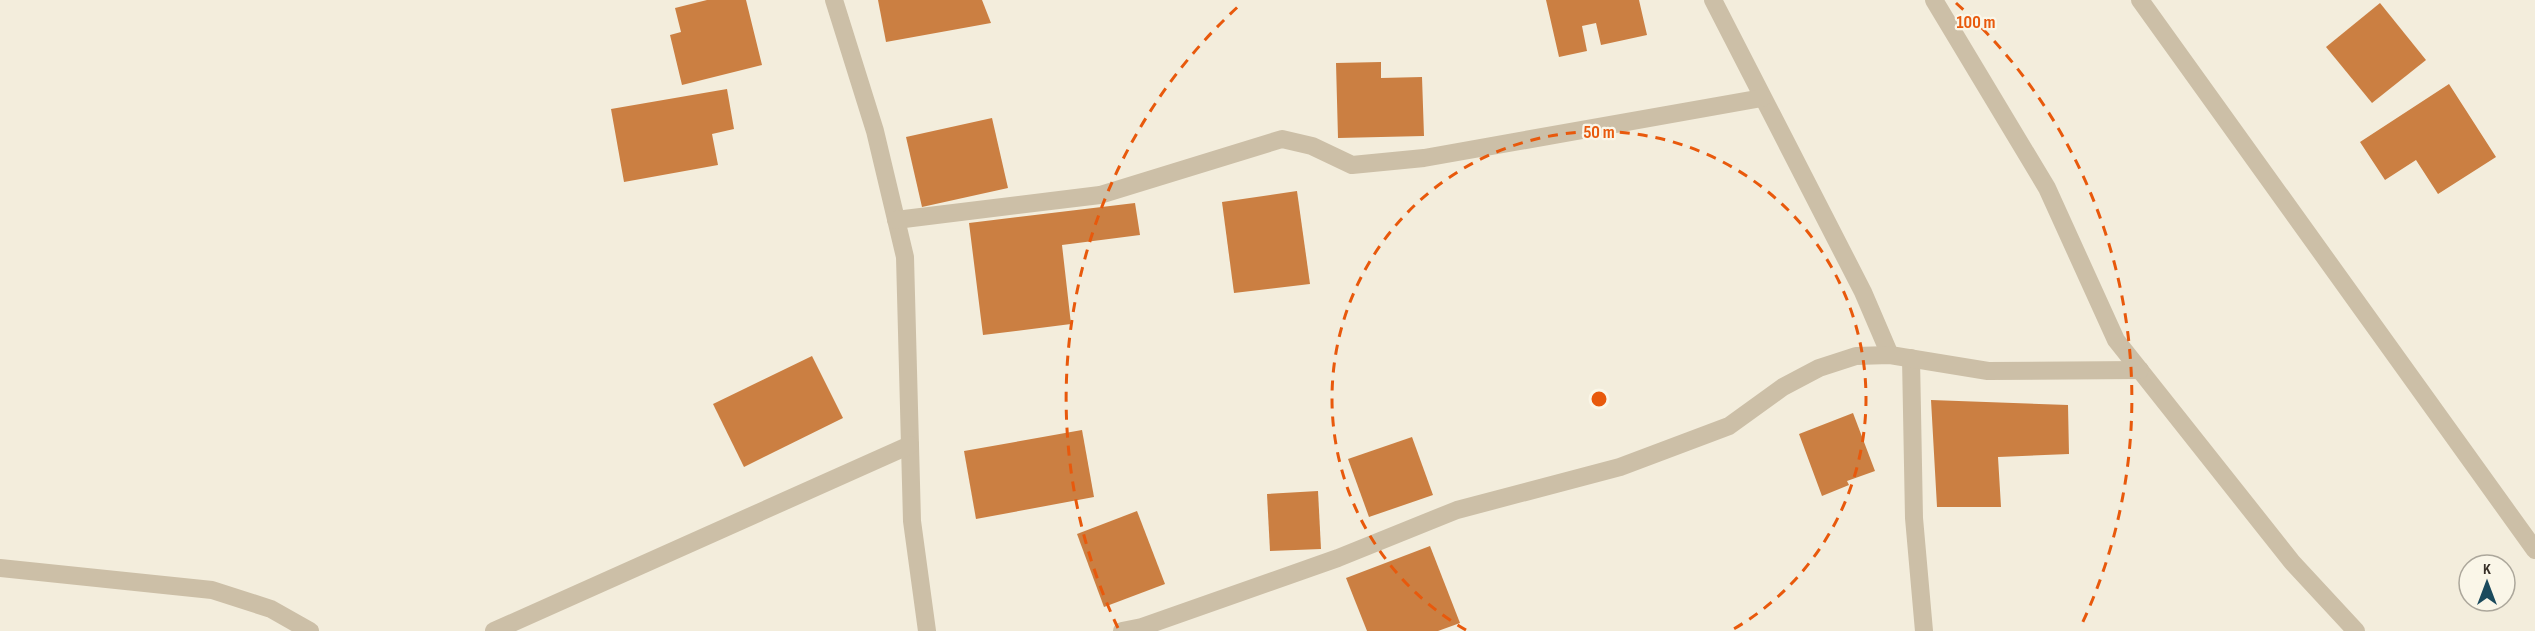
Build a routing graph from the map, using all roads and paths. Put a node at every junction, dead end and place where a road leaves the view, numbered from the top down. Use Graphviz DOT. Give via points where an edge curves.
graph roads {
  1 [pos="834,0"];
  2 [pos="1713,0"];
  3 [pos="1934,0"];
  4 [pos="2140,0"];
  5 [pos="1762,98"];
  6 [pos="896,220"];
  7 [pos="1890,355"];
  8 [pos="1911,358"];
  9 [pos="2140,370"];
  10 [pos="910,445"];
  11 [pos="2535,550"];
  12 [pos="0,568"];
  13 [pos="1175,624"];
  14 [pos="310,631"];
  15 [pos="494,631"];
  16 [pos="927,631"];
  17 [pos="1122,631"];
  18 [pos="1924,631"];
  19 [pos="2356,631"];
  1 -- 6 [label="street" via="875,130"];
  2 -- 5 [label="street"];
  3 -- 9 [label="street" via="2047,188 2116,340"];
  4 -- 11 [label="street"];
  5 -- 6 [label="street" via="1424,158 1352,165 1312,146 1282,139 1100,195"];
  5 -- 7 [label="street" via="1863,292"];
  6 -- 10 [label="street" via="905,256"];
  7 -- 8 [label="street"];
  7 -- 13 [label="street" via="1856,356 1819,368 1783,387 1729,426 1620,467 1457,510"];
  8 -- 9 [label="street" via="1988,371"];
  8 -- 18 [label="street" via="1914,518"];
  9 -- 19 [label="street" via="2292,562"];
  10 -- 15 [label="street"];
  10 -- 16 [label="street" via="912,521"];
  12 -- 14 [label="street" via="212,590 271,609"];
  13 -- 17 [label="street"];
}
